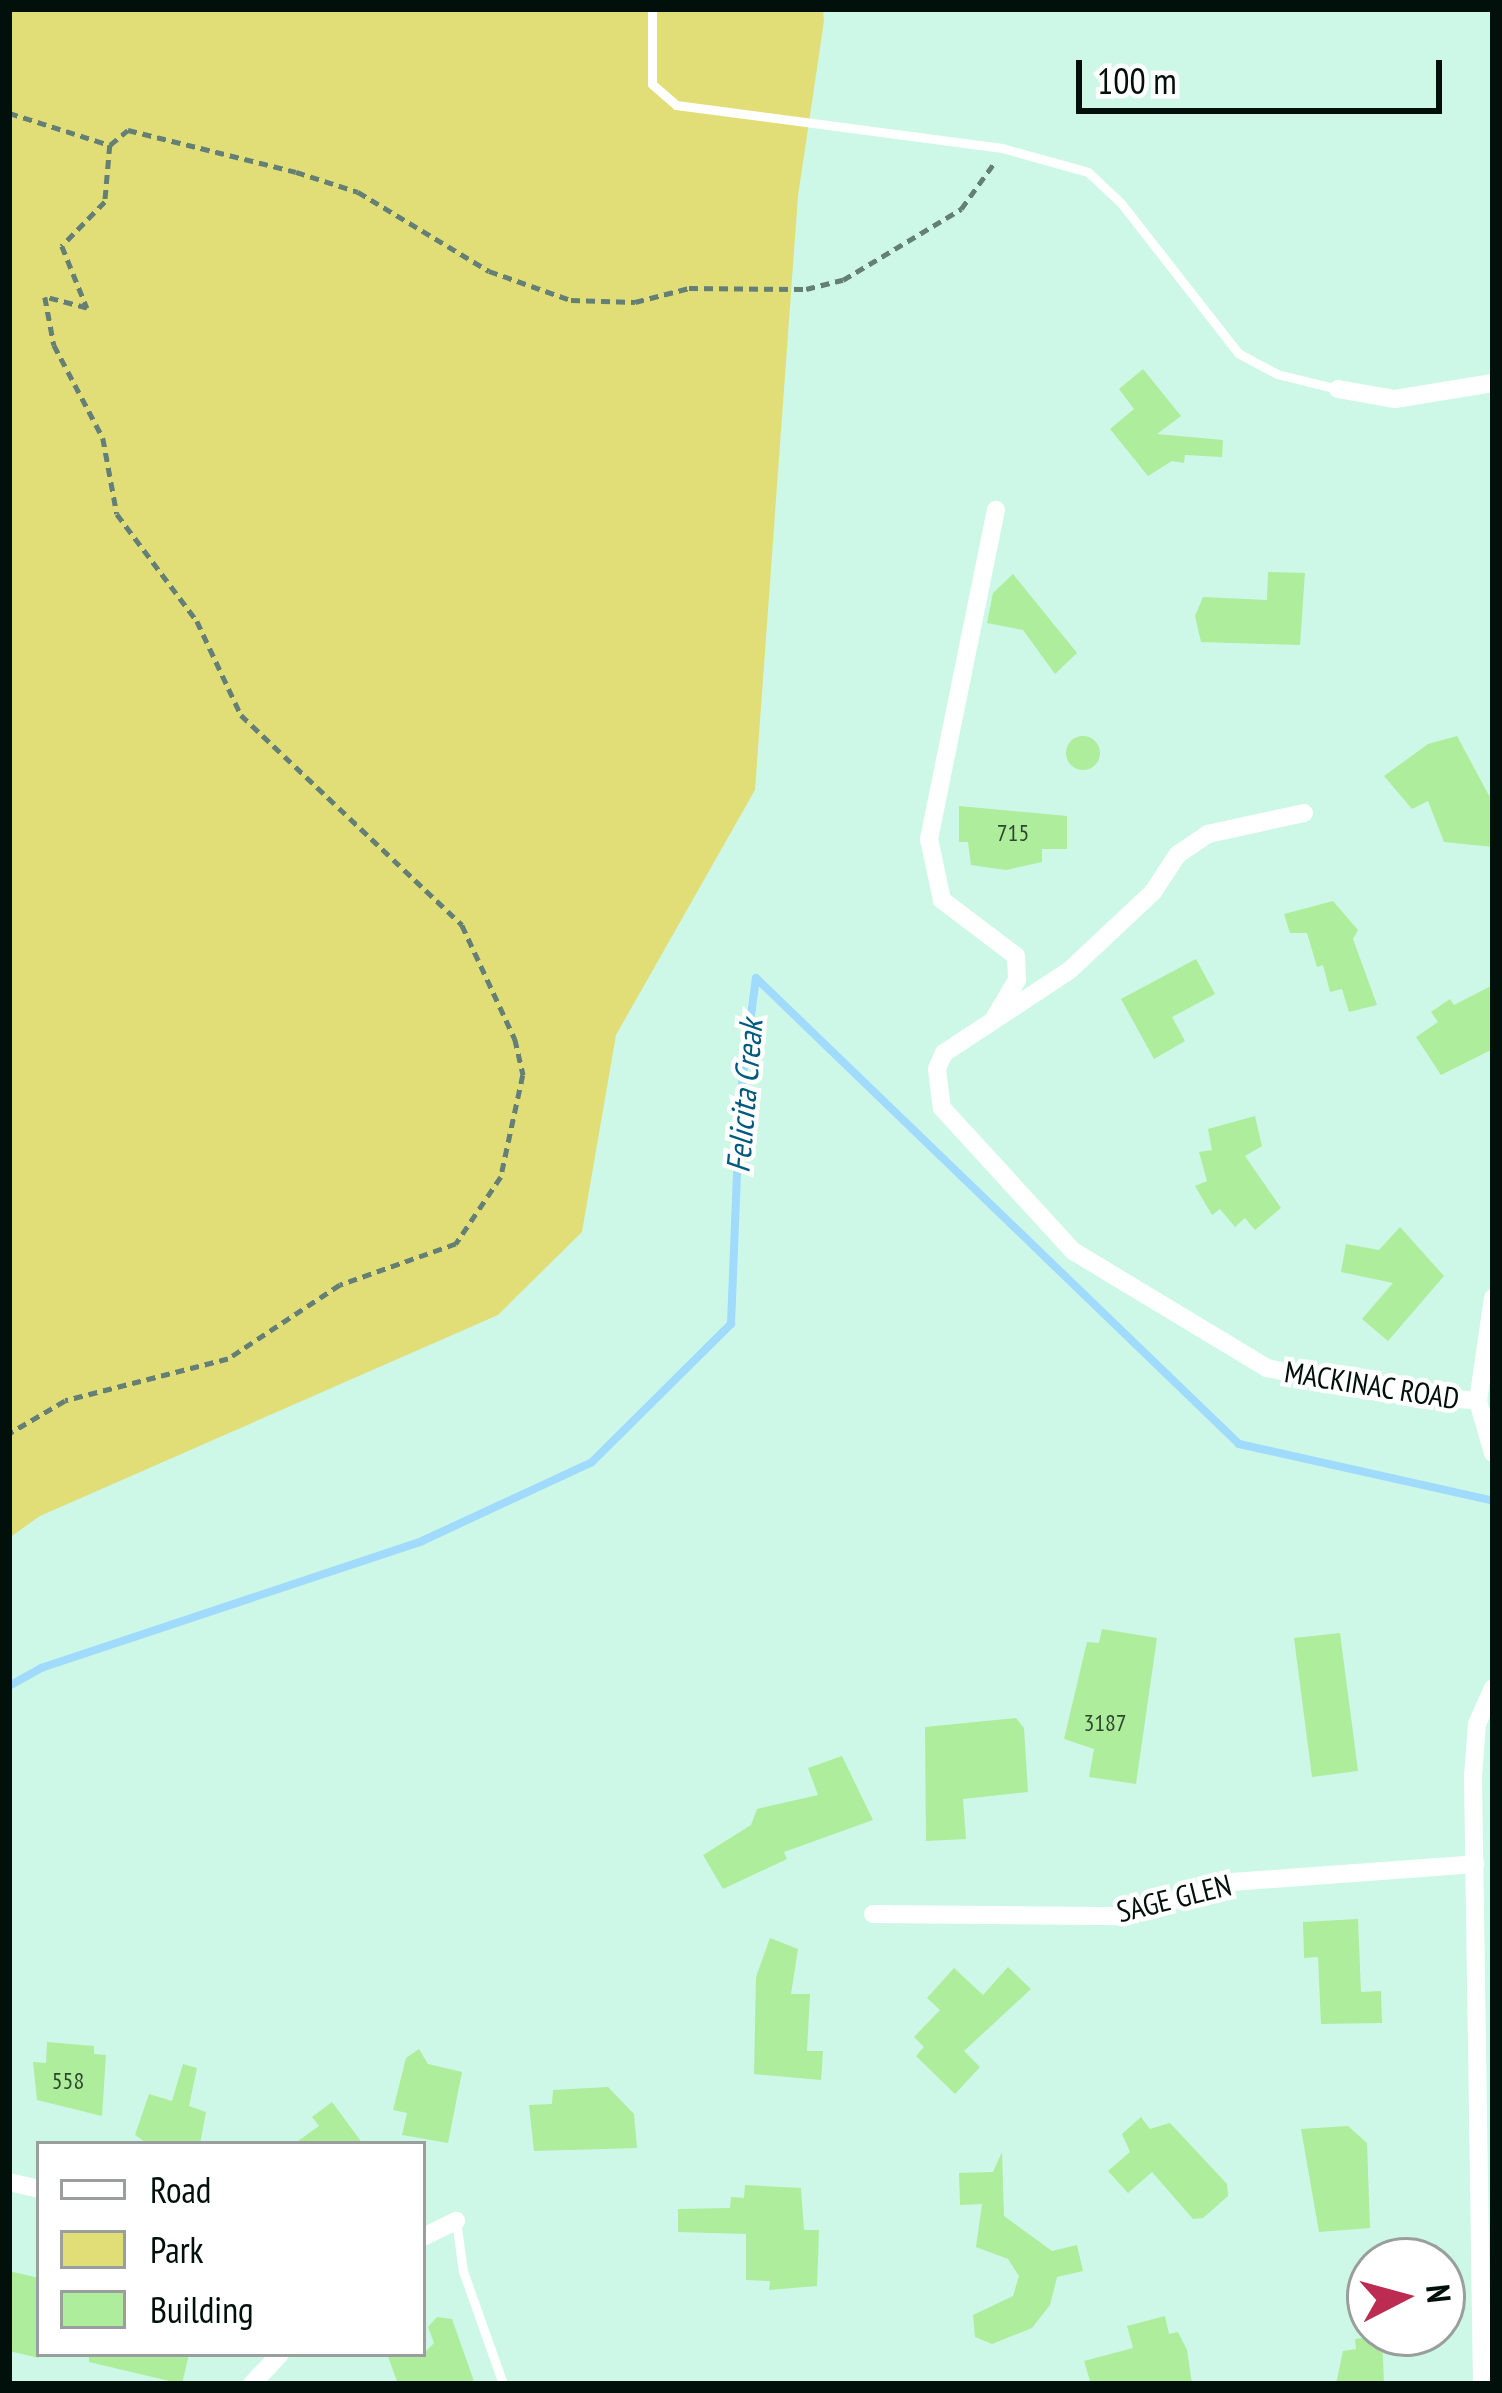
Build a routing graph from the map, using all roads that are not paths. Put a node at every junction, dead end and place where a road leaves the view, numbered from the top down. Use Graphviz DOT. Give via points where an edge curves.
graph roads {
  1 [pos="652,9"];
  2 [pos="1493,383"];
  3 [pos="1338,389"];
  4 [pos="996,510"];
  5 [pos="1304,813"];
  6 [pos="992,1021"];
  7 [pos="1493,1298"];
  8 [pos="1478,1401"];
  9 [pos="1493,1453"];
  10 [pos="1493,1688"];
  11 [pos="1474,1864"];
  12 [pos="873,1914"];
  13 [pos="456,2221"];
  14 [pos="426,2236"];
  15 [pos="277,2357"];
  16 [pos="252,2384"];
  17 [pos="502,2384"];
  18 [pos="1482,2384"];
  1 -- 3 [label="lane" via="652,84 693,112 1002,148 1088,172 1238,353 1277,374"];
  2 -- 3 [label="street" via="1395,399"];
  4 -- 6 [label="street" via="929,839 942,900 1016,956 1017,980"];
  5 -- 6 [label="street" via="1208,834 1178,854 1153,892 1070,970"];
  6 -- 8 [label="street, MACKINAC ROAD" via="944,1053 937,1069 942,1108 1073,1251 1267,1368 1373,1391"];
  7 -- 8 [label="street"];
  8 -- 9 [label="street"];
  10 -- 11 [label="street" via="1477,1724"];
  11 -- 12 [label="street, SAGE GLEN" via="1232,1882 1126,1916"];
  11 -- 18 [label="street"];
  13 -- 14 [label="street"];
  13 -- 17 [label="lane" via="463,2271"];
  15 -- 16 [label="street"];
}
